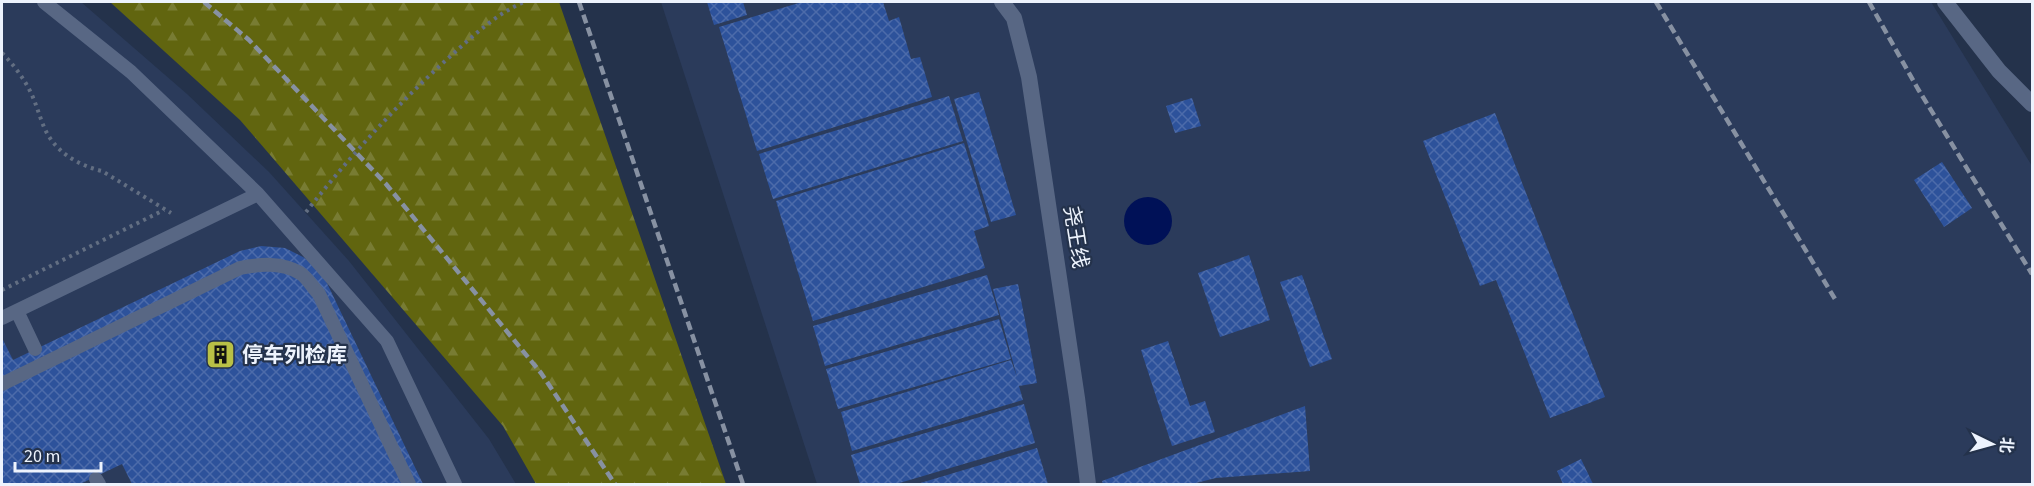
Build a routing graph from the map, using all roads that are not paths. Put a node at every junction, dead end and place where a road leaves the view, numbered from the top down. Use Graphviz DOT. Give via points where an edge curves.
graph roads {
  1 [pos="44,2"];
  2 [pos="1002,2"];
  3 [pos="1945,2"];
  4 [pos="2032,104"];
  5 [pos="258,194"];
  6 [pos="17,311"];
  7 [pos="2,318"];
  8 [pos="35,349"];
  9 [pos="2,384"];
  10 [pos="409,484"];
  11 [pos="455,484"];
  12 [pos="1088,484"];
  1 -- 5 [label="lane" via="131,72"];
  2 -- 12 [label="street, 尧王线" via="1014,18 1029,77"];
  3 -- 4 [label="street" via="1999,71"];
  5 -- 6 [label="lane"];
  5 -- 11 [label="lane" via="387,341"];
  6 -- 7 [label="lane"];
  6 -- 8 [label="lane"];
  9 -- 10 [label="lane" via="240,268 281,266 302,273 319,294"];
}
